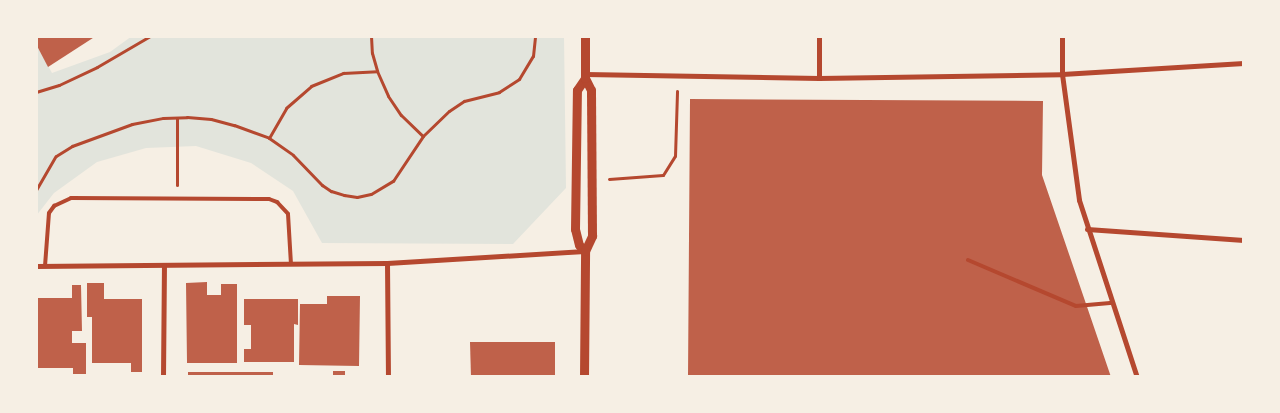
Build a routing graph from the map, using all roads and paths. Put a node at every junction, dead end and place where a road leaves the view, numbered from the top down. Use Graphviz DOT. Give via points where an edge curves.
graph roads {
  1 [pos="150,36"];
  2 [pos="371,36"];
  3 [pos="535,36"];
  4 [pos="585,36"];
  5 [pos="819,36"];
  6 [pos="1062,36"];
  7 [pos="1244,63"];
  8 [pos="377,71"];
  9 [pos="1062,74"];
  10 [pos="678,75"];
  11 [pos="585,76"];
  12 [pos="819,78"];
  13 [pos="36,92"];
  14 [pos="177,118"];
  15 [pos="423,136"];
  16 [pos="269,138"];
  17 [pos="591,180"];
  18 [pos="36,190"];
  19 [pos="177,199"];
  20 [pos="1087,228"];
  21 [pos="1244,240"];
  22 [pos="585,251"];
  23 [pos="968,260"];
  24 [pos="387,263"];
  25 [pos="291,264"];
  26 [pos="164,265"];
  27 [pos="36,266"];
  28 [pos="45,266"];
  29 [pos="1113,303"];
  30 [pos="162,377"];
  31 [pos="388,377"];
  32 [pos="584,377"];
  33 [pos="1137,377"];
  1 -- 13 [label="path" via="97,68"];
  2 -- 8 [label="path"];
  3 -- 15 [label="path" via="533,56 519,79 499,92 464,101"];
  4 -- 11 [label="street"];
  5 -- 12 [label="street"];
  6 -- 9 [label="street"];
  7 -- 9 [label="street"];
  8 -- 15 [label="path" via="401,115"];
  8 -- 16 [label="path" via="343,73 311,86 286,108"];
  9 -- 12 [label="street"];
  9 -- 20 [label="street" via="1079,200"];
  10 -- 11 [label="street"];
  10 -- 12 [label="street"];
  10 -- 17 [label="path" via="675,156 663,175"];
  11 -- 17 [label="street" via="591,90"];
  11 -- 22 [label="street" via="578,90 575,229 579,245"];
  14 -- 16 [label="path" via="211,119"];
  14 -- 18 [label="path" via="132,124 72,146 56,156"];
  14 -- 19 [label="path"];
  15 -- 16 [label="path" via="394,180 377,192 357,196 344,195 322,185 309,169"];
  17 -- 22 [label="street" via="592,236"];
  19 -- 25 [label="lane" via="269,199 277,202 288,214"];
  19 -- 28 [label="lane" via="71,198 62,201 49,213"];
  20 -- 21 [label="street"];
  20 -- 29 [label="street"];
  22 -- 24 [label="street"];
  22 -- 32 [label="street"];
  23 -- 29 [label="lane" via="1076,306"];
  24 -- 25 [label="street"];
  24 -- 31 [label="street"];
  25 -- 26 [label="street"];
  26 -- 28 [label="street"];
  26 -- 30 [label="street"];
  27 -- 28 [label="street"];
  29 -- 33 [label="street"];
}
